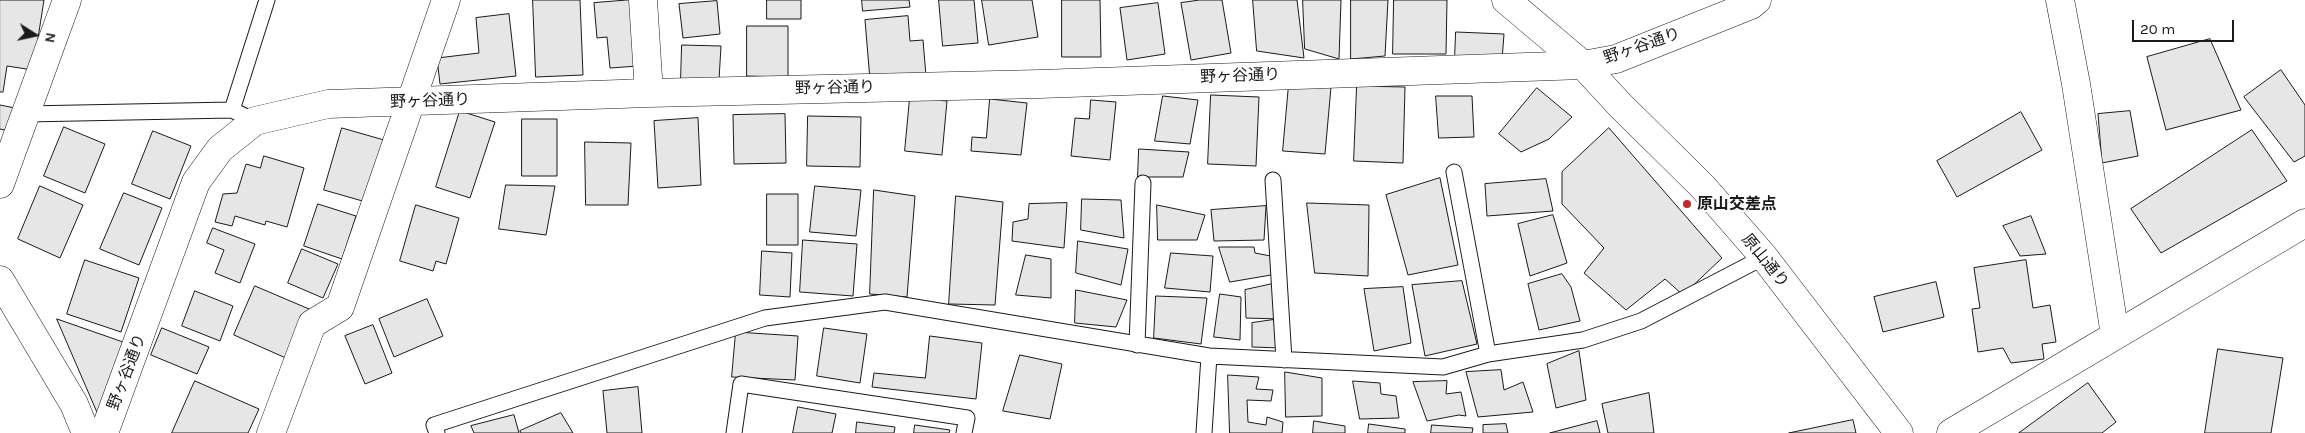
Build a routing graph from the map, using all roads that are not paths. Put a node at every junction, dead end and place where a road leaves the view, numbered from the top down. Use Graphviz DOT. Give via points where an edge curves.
graph roads {
  1 [pos="67,0"];
  2 [pos="267,0"];
  3 [pos="446,0"];
  4 [pos="643,0"];
  5 [pos="1506,0"];
  6 [pos="1757,0"];
  7 [pos="2061,0"];
  8 [pos="1583,65"];
  9 [pos="649,93"];
  10 [pos="411,102"];
  11 [pos="26,114"];
  12 [pos="244,116"];
  13 [pos="1454,172"];
  14 [pos="1273,180"];
  15 [pos="1143,183"];
  16 [pos="0,184"];
  17 [pos="2305,223"];
  18 [pos="1764,257"];
  19 [pos="0,280"];
  20 [pos="2115,335"];
  21 [pos="1137,345"];
  22 [pos="1488,354"];
  23 [pos="1209,356"];
  24 [pos="1284,360"];
  25 [pos="86,433"];
  26 [pos="104,433"];
  27 [pos="271,433"];
  28 [pos="437,433"];
  29 [pos="734,433"];
  30 [pos="964,433"];
  31 [pos="1204,433"];
  32 [pos="1899,433"];
  33 [pos="1951,433"];
  1 -- 11 [label="street"];
  2 -- 12 [label="lane"];
  3 -- 10 [label="street"];
  4 -- 9 [label="street"];
  5 -- 8 [label="street, 原山通り"];
  6 -- 8 [label="street, 野ヶ谷通り" via="1616,59"];
  7 -- 20 [label="street"];
  8 -- 9 [label="street, 野ヶ谷通り" via="1040,84"];
  8 -- 18 [label="street, 原山通り" via="1703,187"];
  9 -- 10 [label="street, 野ヶ谷通り"];
  10 -- 12 [label="street, 野ヶ谷通り" via="328,104"];
  10 -- 27 [label="street" via="340,307 312,324"];
  11 -- 12 [label="lane"];
  11 -- 16 [label="street"];
  12 -- 26 [label="street, 野ヶ谷通り" via="196,182"];
  13 -- 22 [label="lane"];
  14 -- 24 [label="lane"];
  15 -- 21 [label="lane"];
  17 -- 20 [label="street"];
  18 -- 22 [label="lane" via="1641,321 1583,340"];
  18 -- 32 [label="street, 原山通り"];
  19 -- 25 [label="street" via="74,404"];
  20 -- 33 [label="street"];
  21 -- 23 [label="lane"];
  21 -- 28 [label="lane" via="885,302 765,318 434,425"];
  22 -- 24 [label="lane" via="1443,367"];
  23 -- 24 [label="lane"];
  23 -- 31 [label="lane"];
  29 -- 30 [label="lane" via="742,384 967,418"];
}
